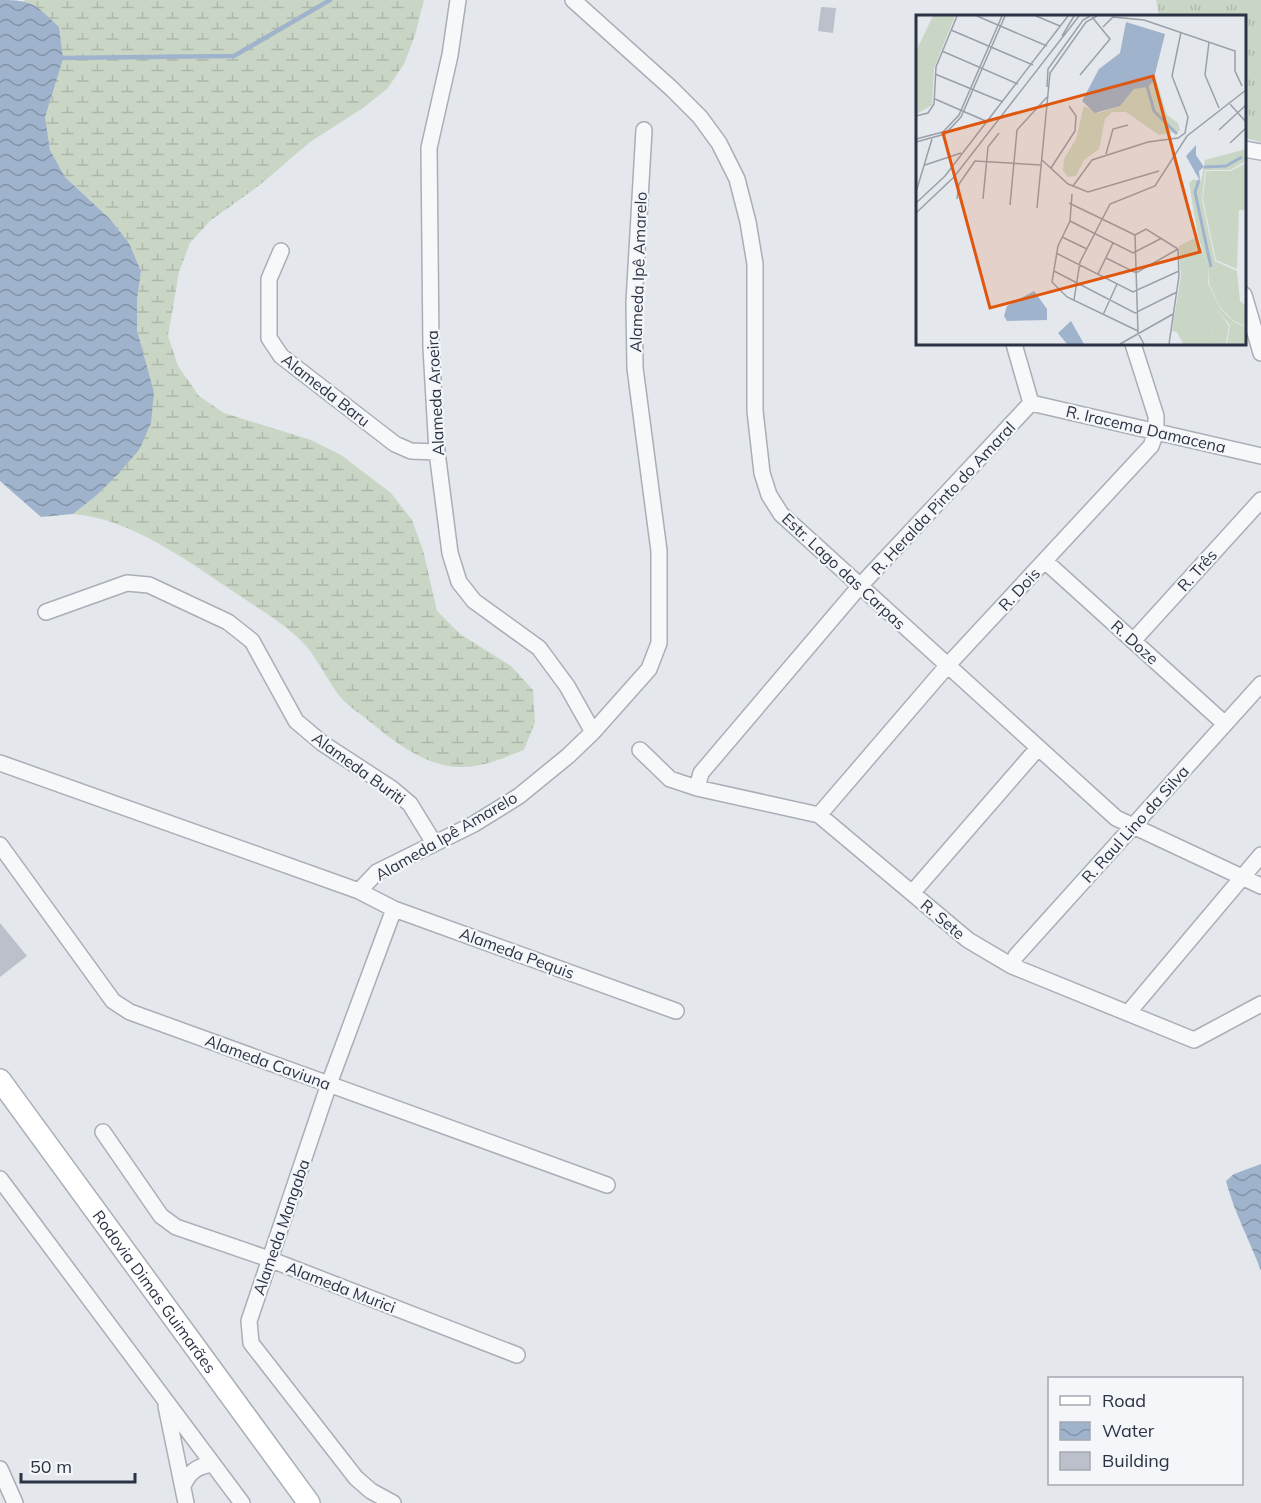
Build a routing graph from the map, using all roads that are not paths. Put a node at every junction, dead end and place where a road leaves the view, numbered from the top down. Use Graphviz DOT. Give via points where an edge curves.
graph roads {
  1 [pos="458,0"];
  2 [pos="573,0"];
  3 [pos="644,130"];
  4 [pos="1246,149"];
  5 [pos="1261,152"];
  6 [pos="281,251"];
  7 [pos="1246,299"];
  8 [pos="1014,345"];
  9 [pos="1133,345"];
  10 [pos="1261,353"];
  11 [pos="1032,403"];
  12 [pos="1156,432"];
  13 [pos="437,452"];
  14 [pos="1261,456"];
  15 [pos="1261,500"];
  16 [pos="1045,561"];
  17 [pos="859,587"];
  18 [pos="46,612"];
  19 [pos="1133,641"];
  20 [pos="947,666"];
  21 [pos="1261,684"];
  22 [pos="1225,724"];
  23 [pos="593,732"];
  24 [pos="1038,748"];
  25 [pos="640,750"];
  26 [pos="0,763"];
  27 [pos="697,788"];
  28 [pos="819,815"];
  29 [pos="1132,826"];
  30 [pos="434,843"];
  31 [pos="0,845"];
  32 [pos="1261,855"];
  33 [pos="1241,876"];
  34 [pos="1261,886"];
  35 [pos="359,891"];
  36 [pos="912,893"];
  37 [pos="394,909"];
  38 [pos="1012,966"];
  39 [pos="1261,1004"];
  40 [pos="676,1011"];
  41 [pos="1128,1013"];
  42 [pos="0,1080"];
  43 [pos="330,1084"];
  44 [pos="103,1132"];
  45 [pos="607,1185"];
  46 [pos="2,1186"];
  47 [pos="269,1259"];
  48 [pos="517,1355"];
  49 [pos="165,1402"];
  50 [pos="213,1464"];
  51 [pos="0,1469"];
  52 [pos="183,1486"];
  53 [pos="15,1503"];
  54 [pos="186,1503"];
  55 [pos="242,1503"];
  56 [pos="309,1503"];
  57 [pos="393,1503"];
  1 -- 13 [label="street, Alameda Aroeira" via="429,148 431,347"];
  2 -- 17 [label="street, Estr. Lago das Carpas" via="700,117 737,179 754,264 756,411 762,473 781,514"];
  3 -- 23 [label="street, Alameda Ipê Amarelo" via="634,368 659,551 659,643 649,669"];
  4 -- 5 [label="street"];
  6 -- 13 [label="street, Alameda Baru" via="269,279 268,338 281,356 395,444 411,451"];
  7 -- 10 [label="street"];
  8 -- 11 [label="street"];
  9 -- 12 [label="street" via="1156,416"];
  11 -- 12 [label="street, R. Iracema Damacena"];
  11 -- 17 [label="street, R. Heralda Pinto do Amaral"];
  12 -- 14 [label="street, R. Iracema Damacena"];
  12 -- 16 [label="street, R. Dois" via="1151,446"];
  13 -- 23 [label="street, Alameda Aroeira" via="450,553 459,582 474,601 539,648 567,686"];
  15 -- 19 [label="street, R. Três"];
  16 -- 19 [label="street, R. Doze"];
  16 -- 20 [label="street, R. Dois"];
  17 -- 20 [label="street, Estr. Lago das Carpas"];
  17 -- 27 [label="street, R. Heralda Pinto do Amaral" via="701,773"];
  18 -- 30 [label="street, Alameda Buriti" via="127,583 149,585 228,622 252,641 297,721 410,804"];
  19 -- 22 [label="street, R. Doze"];
  20 -- 24 [label="street, Estr. Lago das Carpas"];
  20 -- 28 [label="street, R. Dois"];
  21 -- 22 [label="street, R. Raul Lino da Silva"];
  22 -- 29 [label="street, R. Raul Lino da Silva"];
  23 -- 30 [label="street, Alameda Ipê Amarelo" via="519,796"];
  24 -- 29 [label="street, Estr. Lago das Carpas" via="1116,818"];
  24 -- 36 [label="street"];
  25 -- 27 [label="street, R. Sete" via="670,779"];
  26 -- 35 [label="street, Alameda Ipê Amarelo"];
  27 -- 28 [label="street, R. Sete"];
  28 -- 36 [label="street, R. Sete"];
  29 -- 33 [label="street, Estr. Lago das Carpas"];
  29 -- 38 [label="street, R. Raul Lino da Silva" via="1016,956"];
  30 -- 35 [label="street, Alameda Ipê Amarelo" via="376,872"];
  31 -- 43 [label="street, Alameda Caviuna" via="113,1002 130,1012"];
  32 -- 33 [label="street"];
  33 -- 34 [label="street, Estr. Lago das Carpas"];
  33 -- 41 [label="street"];
  35 -- 37 [label="street, Alameda Pequis"];
  36 -- 38 [label="street, R. Sete" via="968,940"];
  37 -- 40 [label="street, Alameda Pequis"];
  37 -- 43 [label="street, Alameda Mangaba"];
  38 -- 41 [label="street, R. Sete"];
  39 -- 41 [label="street, R. Sete" via="1194,1040"];
  42 -- 56 [label="main road, Rodovia Dimas Guimarães"];
  43 -- 45 [label="street, Alameda Caviuna"];
  43 -- 47 [label="street, Alameda Mangaba"];
  44 -- 47 [label="street, Alameda Murici" via="161,1216 176,1227"];
  46 -- 49 [label="street"];
  47 -- 48 [label="street, Alameda Murici"];
  47 -- 57 [label="street, Alameda Mangaba" via="249,1321 251,1343 356,1478"];
  49 -- 50 [label="street"];
  49 -- 52 [label="street"];
  50 -- 52 [label="street" via="194,1470"];
  50 -- 55 [label="street"];
  51 -- 53 [label="street"];
  52 -- 54 [label="street"];
}
